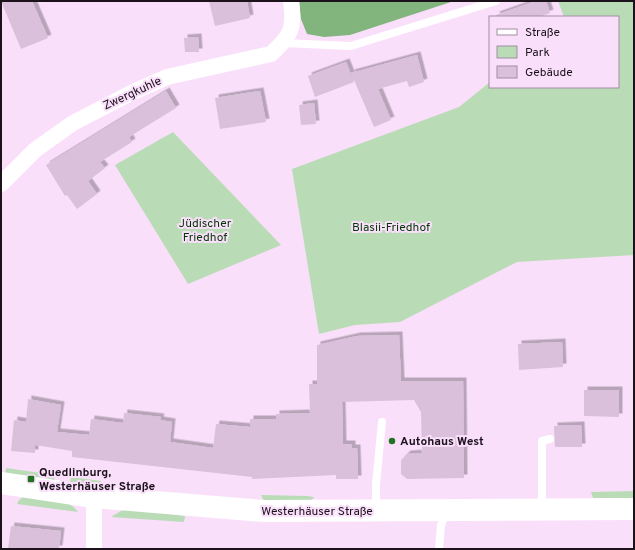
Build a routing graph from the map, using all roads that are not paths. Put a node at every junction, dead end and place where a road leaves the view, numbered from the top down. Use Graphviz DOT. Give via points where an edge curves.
graph roads {
  1 [pos="292,1"];
  2 [pos="496,1"];
  3 [pos="283,43"];
  4 [pos="1,184"];
  5 [pos="382,422"];
  6 [pos="550,439"];
  7 [pos="1,483"];
  8 [pos="94,496"];
  9 [pos="634,509"];
  10 [pos="542,510"];
  11 [pos="376,511"];
  12 [pos="446,511"];
  13 [pos="94,549"];
  14 [pos="439,549"];
  1 -- 3 [label="street, Zwergkuhle" via="293,26"];
  2 -- 3 [label="lane" via="352,46"];
  3 -- 4 [label="street, Zwergkuhle" via="271,54 167,77 131,93 73,123 35,150"];
  5 -- 11 [label="lane"];
  6 -- 10 [label="lane" via="542,440"];
  7 -- 8 [label="main road, Westerhäuser Straße"];
  8 -- 11 [label="main road, Westerhäuser Straße" via="264,511"];
  8 -- 13 [label="street"];
  9 -- 10 [label="main road, Westerhäuser Straße"];
  10 -- 12 [label="main road, Westerhäuser Straße"];
  11 -- 12 [label="main road, Westerhäuser Straße"];
  12 -- 14 [label="lane" via="441,525"];
}
